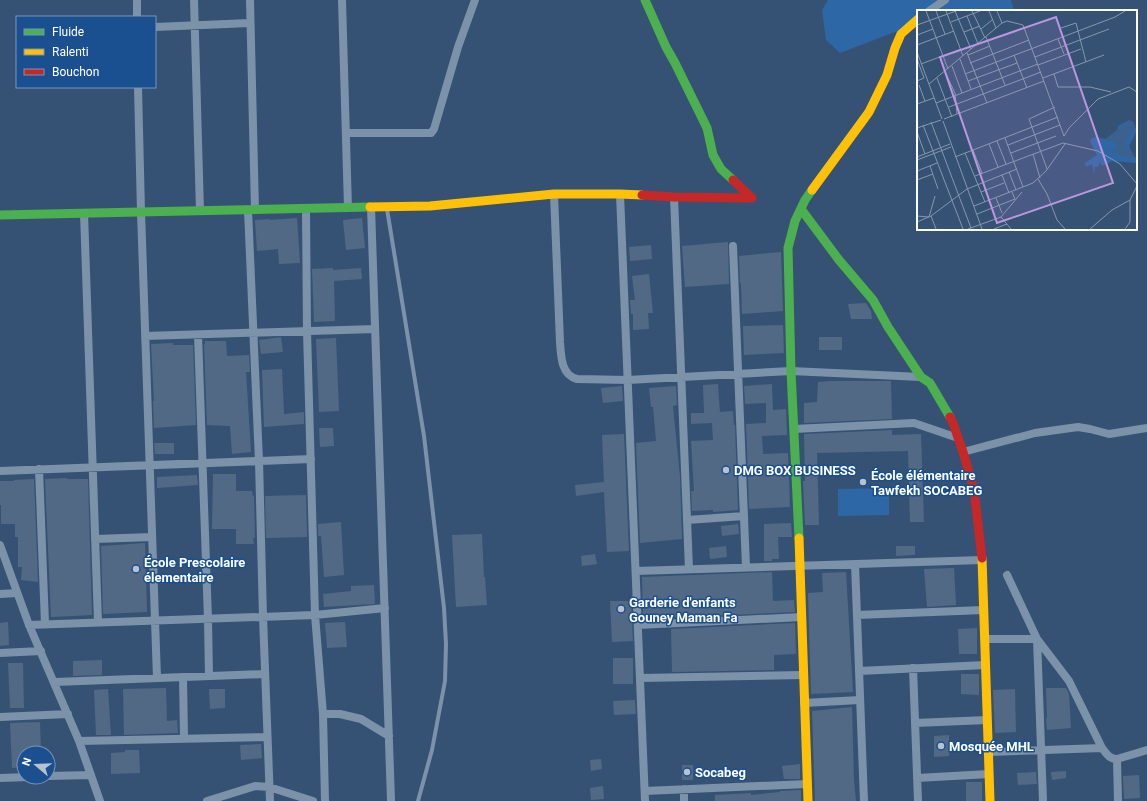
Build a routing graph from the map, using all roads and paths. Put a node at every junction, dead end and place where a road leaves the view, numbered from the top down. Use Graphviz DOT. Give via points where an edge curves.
graph roads {
  1 [pos="137,0"];
  2 [pos="194,0"];
  3 [pos="250,0"];
  4 [pos="342,0"];
  5 [pos="475,0"];
  6 [pos="645,0"];
  7 [pos="945,0"];
  8 [pos="930,10"];
  9 [pos="137,16"];
  10 [pos="917,20"];
  11 [pos="250,23"];
  12 [pos="195,26"];
  13 [pos="156,27"];
  14 [pos="138,88"];
  15 [pos="346,133"];
  16 [pos="554,194"];
  17 [pos="620,194"];
  18 [pos="674,197"];
  19 [pos="371,207"];
  20 [pos="387,207"];
  21 [pos="348,208"];
  22 [pos="306,209"];
  23 [pos="801,209"];
  24 [pos="252,210"];
  25 [pos="200,211"];
  26 [pos="141,212"];
  27 [pos="84,213"];
  28 [pos="0,215"];
  29 [pos="733,246"];
  30 [pos="375,329"];
  31 [pos="307,331"];
  32 [pos="253,333"];
  33 [pos="198,335"];
  34 [pos="145,336"];
  35 [pos="791,371"];
  36 [pos="738,374"];
  37 [pos="681,377"];
  38 [pos="922,377"];
  39 [pos="628,380"];
  40 [pos="1147,428"];
  41 [pos="794,429"];
  42 [pos="958,438"];
  43 [pos="962,452"];
  44 [pos="311,459"];
  45 [pos="259,461"];
  46 [pos="202,463"];
  47 [pos="149,465"];
  48 [pos="93,468"];
  49 [pos="39,470"];
  50 [pos="0,471"];
  51 [pos="744,516"];
  52 [pos="687,520"];
  53 [pos="152,537"];
  54 [pos="95,539"];
  55 [pos="0,545"];
  56 [pos="982,560"];
  57 [pos="855,564"];
  58 [pos="800,566"];
  59 [pos="746,567"];
  60 [pos="689,569"];
  61 [pos="636,571"];
  62 [pos="1007,575"];
  63 [pos="17,593"];
  64 [pos="0,594"];
  65 [pos="385,608"];
  66 [pos="984,610"];
  67 [pos="315,615"];
  68 [pos="857,615"];
  69 [pos="263,617"];
  70 [pos="208,618"];
  71 [pos="802,618"];
  72 [pos="155,620"];
  73 [pos="98,622"];
  74 [pos="45,624"];
  75 [pos="29,625"];
  76 [pos="638,625"];
  77 [pos="985,639"];
  78 [pos="1037,639"];
  79 [pos="41,652"];
  80 [pos="0,653"];
  81 [pos="985,665"];
  82 [pos="913,668"];
  83 [pos="859,671"];
  84 [pos="265,674"];
  85 [pos="803,674"];
  86 [pos="209,676"];
  87 [pos="157,678"];
  88 [pos="182,678"];
  89 [pos="640,678"];
  90 [pos="55,682"];
  91 [pos="860,700"];
  92 [pos="804,703"];
  93 [pos="68,714"];
  94 [pos="323,714"];
  95 [pos="0,717"];
  96 [pos="987,720"];
  97 [pos="915,723"];
  98 [pos="267,736"];
  99 [pos="389,736"];
  100 [pos="184,738"];
  101 [pos="79,740"];
  102 [pos="1102,748"];
  103 [pos="1041,750"];
  104 [pos="1147,750"];
  105 [pos="988,752"];
  106 [pos="1117,760"];
  107 [pos="989,774"];
  108 [pos="91,775"];
  109 [pos="56,776"];
  110 [pos="16,777"];
  111 [pos="0,778"];
  112 [pos="917,778"];
  113 [pos="807,784"];
  114 [pos="269,787"];
  115 [pos="684,789"];
  116 [pos="645,791"];
  117 [pos="100,801"];
  118 [pos="207,801"];
  119 [pos="270,801"];
  120 [pos="313,801"];
  121 [pos="325,801"];
  122 [pos="391,801"];
  123 [pos="418,801"];
  124 [pos="645,801"];
  125 [pos="684,801"];
  126 [pos="808,801"];
  127 [pos="864,801"];
  128 [pos="918,801"];
  129 [pos="990,801"];
  130 [pos="1043,801"];
  131 [pos="1118,801"];
  1 -- 9 [label="street"];
  2 -- 12 [label="street"];
  3 -- 11 [label="street"];
  4 -- 15 [label="street"];
  5 -- 15 [label="street" via="431,133"];
  6 -- 18 [label="street" via="707,128 713,155 721,168 752,198"];
  7 -- 8 [label="street"];
  10 -- 23 [label="street" via="901,34 887,75 869,112"];
  11 -- 12 [label="street"];
  11 -- 24 [label="street"];
  12 -- 13 [label="street"];
  12 -- 25 [label="street"];
  14 -- 26 [label="street"];
  15 -- 21 [label="street"];
  16 -- 17 [label="street"];
  16 -- 20 [label="street" via="430,206"];
  16 -- 39 [label="street" via="562,363 572,378"];
  17 -- 18 [label="street"];
  17 -- 39 [label="street"];
  18 -- 37 [label="street"];
  19 -- 20 [label="street"];
  19 -- 21 [label="street"];
  19 -- 30 [label="street"];
  20 -- 123 [label="lane" via="424,436 445,622 445,681 432,750"];
  21 -- 22 [label="street"];
  22 -- 24 [label="street"];
  22 -- 31 [label="street"];
  23 -- 35 [label="street" via="788,248"];
  23 -- 38 [label="street" via="873,300"];
  24 -- 25 [label="street"];
  24 -- 32 [label="street"];
  25 -- 26 [label="street"];
  26 -- 27 [label="street"];
  26 -- 34 [label="street"];
  27 -- 28 [label="street"];
  27 -- 48 [label="street"];
  29 -- 36 [label="street"];
  30 -- 31 [label="street"];
  30 -- 65 [label="street"];
  31 -- 32 [label="street"];
  31 -- 44 [label="street"];
  32 -- 33 [label="street"];
  32 -- 45 [label="street"];
  33 -- 34 [label="street"];
  33 -- 46 [label="street"];
  34 -- 47 [label="street"];
  35 -- 36 [label="street"];
  35 -- 38 [label="street"];
  35 -- 41 [label="street"];
  36 -- 37 [label="street"];
  36 -- 51 [label="street"];
  37 -- 39 [label="street"];
  37 -- 52 [label="street"];
  38 -- 42 [label="street" via="930,383 953,423"];
  39 -- 61 [label="street"];
  40 -- 43 [label="street" via="1109,434 1078,427 1035,433"];
  41 -- 42 [label="street" via="914,423"];
  41 -- 58 [label="street"];
  42 -- 43 [label="street"];
  43 -- 56 [label="street" via="974,490"];
  44 -- 45 [label="street"];
  44 -- 67 [label="street"];
  45 -- 46 [label="street"];
  45 -- 69 [label="street"];
  46 -- 47 [label="street"];
  46 -- 70 [label="street"];
  47 -- 48 [label="street"];
  47 -- 53 [label="street"];
  48 -- 49 [label="street"];
  48 -- 54 [label="street"];
  49 -- 50 [label="street"];
  49 -- 74 [label="street"];
  51 -- 52 [label="street"];
  51 -- 59 [label="street"];
  52 -- 60 [label="street"];
  53 -- 54 [label="street"];
  53 -- 72 [label="street"];
  54 -- 73 [label="street"];
  55 -- 63 [label="street"];
  56 -- 57 [label="street"];
  56 -- 66 [label="street"];
  57 -- 58 [label="street"];
  57 -- 68 [label="street"];
  58 -- 59 [label="street"];
  58 -- 71 [label="street"];
  59 -- 60 [label="street"];
  60 -- 61 [label="street"];
  61 -- 76 [label="street"];
  62 -- 78 [label="street"];
  63 -- 64 [label="street"];
  63 -- 75 [label="street"];
  65 -- 67 [label="street"];
  65 -- 99 [label="street"];
  66 -- 68 [label="street"];
  66 -- 77 [label="street"];
  67 -- 69 [label="street"];
  67 -- 94 [label="street"];
  68 -- 83 [label="street"];
  69 -- 70 [label="street"];
  69 -- 84 [label="street"];
  70 -- 72 [label="street"];
  70 -- 86 [label="street"];
  71 -- 76 [label="street"];
  71 -- 85 [label="street"];
  72 -- 73 [label="street"];
  72 -- 87 [label="street"];
  73 -- 74 [label="street"];
  74 -- 75 [label="street"];
  75 -- 79 [label="street"];
  76 -- 89 [label="street"];
  77 -- 78 [label="street"];
  77 -- 81 [label="street"];
  78 -- 102 [label="street" via="1069,681"];
  78 -- 103 [label="street"];
  79 -- 80 [label="street"];
  79 -- 90 [label="street"];
  81 -- 82 [label="street"];
  81 -- 96 [label="street"];
  82 -- 83 [label="street"];
  82 -- 97 [label="street"];
  83 -- 91 [label="street"];
  84 -- 86 [label="street"];
  84 -- 98 [label="street"];
  85 -- 89 [label="street"];
  85 -- 92 [label="street"];
  86 -- 88 [label="street"];
  87 -- 88 [label="street"];
  87 -- 90 [label="street"];
  88 -- 100 [label="street"];
  89 -- 116 [label="street"];
  90 -- 93 [label="street"];
  91 -- 92 [label="street"];
  91 -- 127 [label="street"];
  92 -- 113 [label="street"];
  93 -- 95 [label="street"];
  93 -- 101 [label="street"];
  94 -- 99 [label="street" via="340,714 361,719"];
  94 -- 121 [label="street"];
  96 -- 97 [label="street"];
  96 -- 105 [label="street"];
  97 -- 112 [label="street"];
  98 -- 100 [label="street"];
  98 -- 114 [label="street"];
  99 -- 122 [label="street"];
  100 -- 101 [label="street"];
  101 -- 108 [label="street"];
  102 -- 103 [label="street"];
  102 -- 106 [label="street" via="1109,757"];
  103 -- 105 [label="street"];
  103 -- 130 [label="street"];
  104 -- 106 [label="street"];
  105 -- 107 [label="street"];
  106 -- 131 [label="street"];
  107 -- 112 [label="street"];
  107 -- 129 [label="street"];
  108 -- 109 [label="street"];
  108 -- 117 [label="street"];
  110 -- 111 [label="street"];
  112 -- 128 [label="street"];
  113 -- 115 [label="street"];
  113 -- 126 [label="street"];
  114 -- 118 [label="street" via="255,786"];
  114 -- 119 [label="street"];
  114 -- 120 [label="street"];
  115 -- 116 [label="street"];
  115 -- 125 [label="street"];
  116 -- 124 [label="street"];
}
